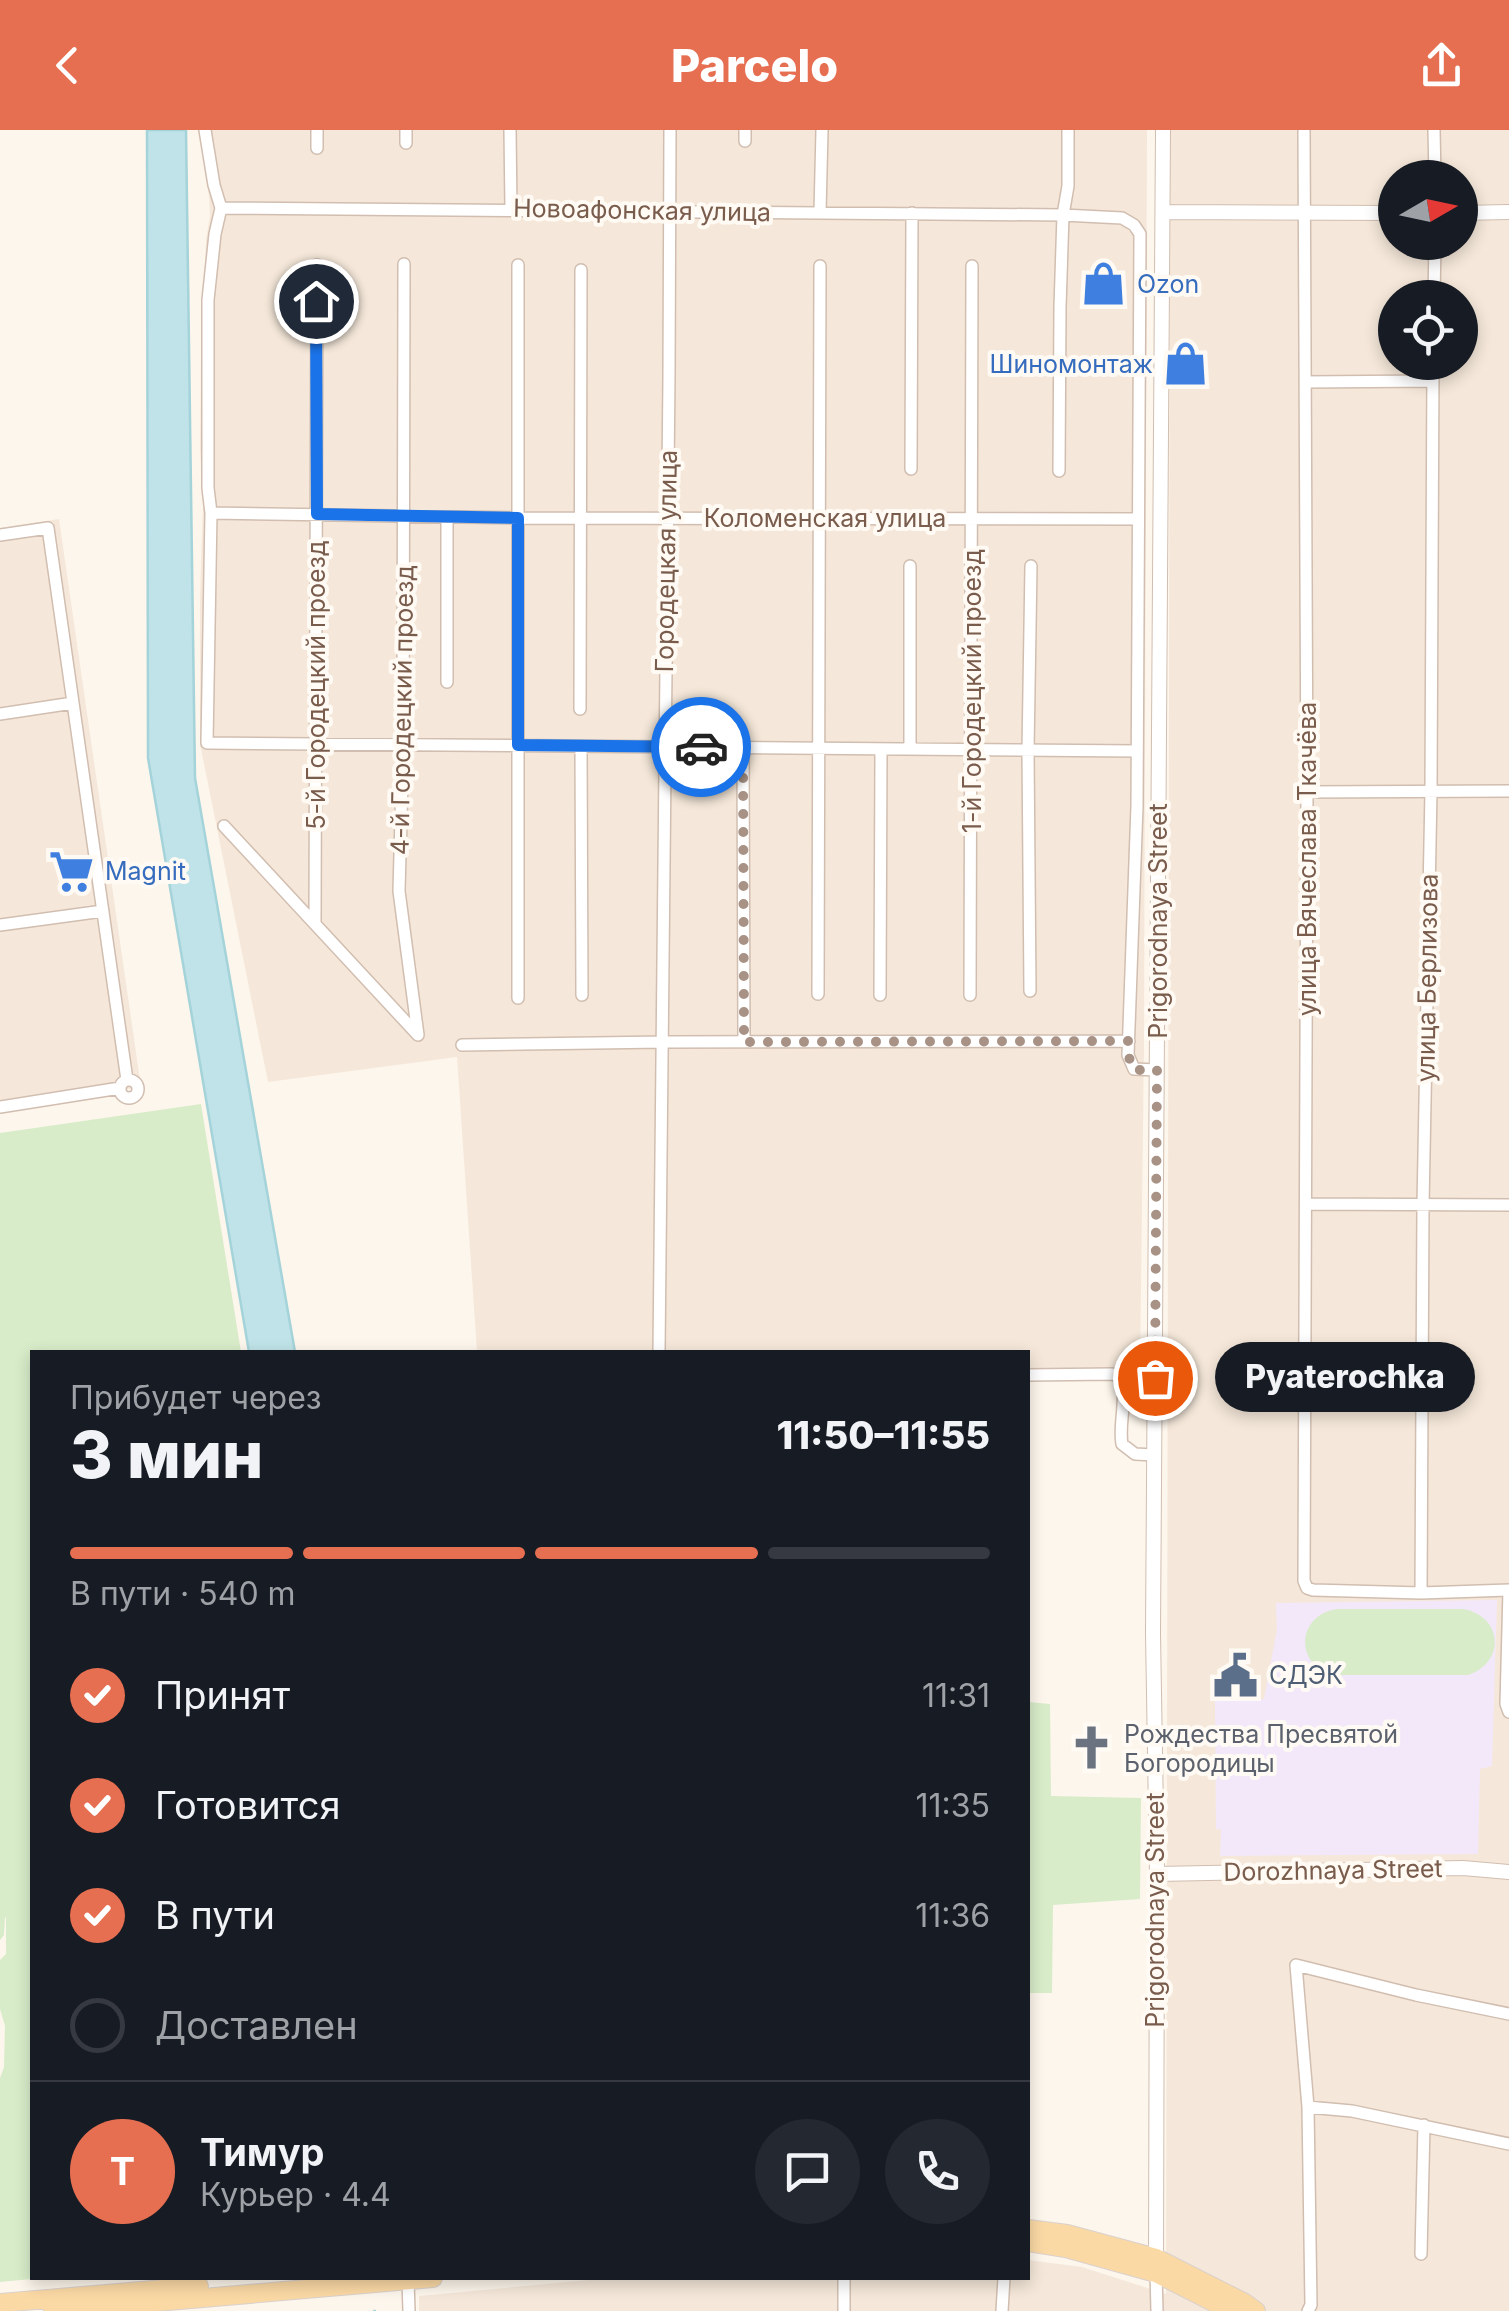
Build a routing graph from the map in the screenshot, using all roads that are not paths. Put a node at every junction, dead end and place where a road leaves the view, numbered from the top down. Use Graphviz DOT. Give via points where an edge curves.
graph roads {
  1 [pos="205,130"];
  2 [pos="318,130"];
  3 [pos="510,130"];
  4 [pos="670,130"];
  5 [pos="822,130"];
  6 [pos="1068,130"];
  7 [pos="1164,130"];
  8 [pos="1304,130"];
  9 [pos="1434,130"];
  10 [pos="318,148"];
  11 [pos="1435,160"];
  12 [pos="221,208"];
  13 [pos="511,209"];
  14 [pos="669,211"];
  15 [pos="820,212"];
  16 [pos="1164,212"];
  17 [pos="1304,212"];
  18 [pos="1509,212"];
  19 [pos="912,213"];
  20 [pos="1378,213"];
  21 [pos="1478,213"];
  22 [pos="1063,214"];
  23 [pos="404,264"];
  24 [pos="316,265"];
  25 [pos="518,265"];
  26 [pos="820,266"];
  27 [pos="972,266"];
  28 [pos="581,270"];
  29 [pos="1432,381"];
  30 [pos="1306,382"];
  31 [pos="911,468"];
  32 [pos="1059,472"];
  33 [pos="1138,500"];
  34 [pos="1162,501"];
  35 [pos="212,513"];
  36 [pos="317,514"];
  37 [pos="404,516"];
  38 [pos="447,517"];
  39 [pos="518,518"];
  40 [pos="579,518"];
  41 [pos="666,518"];
  42 [pos="821,518"];
  43 [pos="972,518"];
  44 [pos="1138,519"];
  45 [pos="0,536"];
  46 [pos="910,566"];
  47 [pos="1031,566"];
  48 [pos="447,682"];
  49 [pos="73,703"];
  50 [pos="580,709"];
  51 [pos="0,714"];
  52 [pos="314,743"];
  53 [pos="403,744"];
  54 [pos="518,745"];
  55 [pos="582,746"];
  56 [pos="664,747"];
  57 [pos="743,748"];
  58 [pos="818,748"];
  59 [pos="881,749"];
  60 [pos="910,749"];
  61 [pos="972,750"];
  62 [pos="1028,750"];
  63 [pos="1138,752"];
  64 [pos="1430,791"];
  65 [pos="1509,791"];
  66 [pos="1307,792"];
  67 [pos="1137,806"];
  68 [pos="1159,806"];
  69 [pos="224,826"];
  70 [pos="103,910"];
  71 [pos="315,924"];
  72 [pos="0,925"];
  73 [pos="1030,991"];
  74 [pos="818,994"];
  75 [pos="582,995"];
  76 [pos="880,995"];
  77 [pos="970,995"];
  78 [pos="518,998"];
  79 [pos="1128,1041"];
  80 [pos="663,1042"];
  81 [pos="744,1042"];
  82 [pos="462,1045"];
  83 [pos="1157,1070"];
  84 [pos="0,1106"];
  85 [pos="1306,1204"];
  86 [pos="1423,1205"];
  87 [pos="1509,1205"];
  88 [pos="659,1350"];
  89 [pos="1030,1374"];
  90 [pos="1154,1455"];
  91 [pos="1509,1590"];
  92 [pos="1421,1593"];
  93 [pos="1509,1712"];
  94 [pos="1509,1872"];
  95 [pos="1156,1874"];
  96 [pos="1509,2014"];
  97 [pos="1308,2107"];
  98 [pos="1424,2125"];
  99 [pos="1509,2144"];
  100 [pos="1030,2229"];
  101 [pos="1030,2242"];
  102 [pos="1422,2254"];
  103 [pos="1156,2265"];
  104 [pos="277,2280"];
  105 [pos="394,2280"];
  106 [pos="408,2280"];
  107 [pos="844,2280"];
  108 [pos="1004,2280"];
  109 [pos="108,2300"];
  110 [pos="0,2303"];
  111 [pos="53,2311"];
  112 [pos="409,2311"];
  113 [pos="844,2311"];
  114 [pos="1002,2311"];
  115 [pos="1157,2311"];
  116 [pos="1231,2311"];
  117 [pos="1256,2311"];
  118 [pos="1308,2311"];
  1 -- 12 [label="street"];
  2 -- 10 [label="street"];
  3 -- 13 [label="street"];
  4 -- 14 [label="street, Городецкая улица"];
  5 -- 15 [label="street"];
  6 -- 22 [label="street"];
  7 -- 16 [label="street, Prigorodnaya Street"];
  8 -- 17 [label="street, улица Вячеслава Ткачёва"];
  9 -- 11 [label="street"];
  12 -- 13 [label="street, Новоафонская улица"];
  12 -- 35 [label="street" via="208,300"];
  13 -- 14 [label="street, Новоафонская улица"];
  14 -- 15 [label="street, Новоафонская улица"];
  14 -- 41 [label="street, Городецкая улица"];
  15 -- 19 [label="street, Новоафонская улица"];
  16 -- 17 [label="street"];
  16 -- 34 [label="street, Prigorodnaya Street"];
  17 -- 20 [label="street"];
  17 -- 30 [label="street, улица Вячеслава Ткачёва"];
  18 -- 21 [label="street"];
  19 -- 22 [label="street, Новоафонская улица"];
  19 -- 31 [label="street"];
  22 -- 32 [label="street"];
  22 -- 33 [label="street, Новоафонская улица" via="1122,218 1140,234"];
  23 -- 37 [label="street, 4-й Городецкий проезд"];
  24 -- 36 [label="street, 5-й Городецкий проезд"];
  25 -- 39 [label="street"];
  26 -- 42 [label="street"];
  27 -- 43 [label="street, 1-й Городецкий проезд"];
  28 -- 40 [label="street"];
  29 -- 30 [label="street"];
  29 -- 64 [label="street, улица Берлизова"];
  30 -- 66 [label="street, улица Вячеслава Ткачёва"];
  33 -- 34 [label="street"];
  33 -- 44 [label="street, Новоафонская улица"];
  34 -- 68 [label="street, Prigorodnaya Street"];
  35 -- 36 [label="street, Коломенская улица"];
  35 -- 52 [label="street" via="207,743"];
  36 -- 37 [label="street, Коломенская улица"];
  36 -- 52 [label="street, 5-й Городецкий проезд"];
  37 -- 38 [label="street, Коломенская улица"];
  37 -- 53 [label="street, 4-й Городецкий проезд"];
  38 -- 39 [label="street, Коломенская улица"];
  38 -- 48 [label="street"];
  39 -- 40 [label="street, Коломенская улица"];
  39 -- 54 [label="street"];
  40 -- 41 [label="street, Коломенская улица"];
  40 -- 50 [label="street"];
  41 -- 42 [label="street, Коломенская улица"];
  41 -- 56 [label="street, Городецкая улица"];
  42 -- 43 [label="street, Коломенская улица"];
  42 -- 58 [label="street"];
  43 -- 44 [label="street, Коломенская улица"];
  43 -- 61 [label="street, 1-й Городецкий проезд"];
  44 -- 63 [label="street, Новоафонская улица"];
  45 -- 49 [label="street" via="48,528"];
  46 -- 60 [label="street"];
  47 -- 62 [label="street"];
  49 -- 51 [label="street"];
  49 -- 70 [label="street"];
  52 -- 53 [label="street"];
  52 -- 71 [label="street, 5-й Городецкий проезд"];
  53 -- 54 [label="street"];
  53 -- 71 [label="street, 4-й Городецкий проезд" via="399,891 418,1035"];
  54 -- 55 [label="street"];
  54 -- 78 [label="street"];
  55 -- 56 [label="street"];
  55 -- 75 [label="street"];
  56 -- 57 [label="street"];
  56 -- 80 [label="street, Городецкая улица"];
  57 -- 58 [label="street"];
  57 -- 81 [label="street"];
  58 -- 59 [label="street"];
  58 -- 74 [label="street"];
  59 -- 60 [label="street"];
  59 -- 76 [label="street"];
  60 -- 61 [label="street"];
  61 -- 62 [label="street"];
  61 -- 77 [label="street, 1-й Городецкий проезд"];
  62 -- 63 [label="street"];
  62 -- 73 [label="street"];
  63 -- 67 [label="street, Новоафонская улица"];
  64 -- 65 [label="street"];
  64 -- 66 [label="street"];
  64 -- 86 [label="street, улица Берлизова"];
  66 -- 85 [label="street, улица Вячеслава Ткачёва"];
  67 -- 68 [label="street"];
  67 -- 79 [label="street, Новоафонская улица"];
  68 -- 83 [label="street, Prigorodnaya Street"];
  69 -- 71 [label="street"];
  70 -- 72 [label="street"];
  70 -- 84 [label="street" via="123,1084"];
  79 -- 81 [label="street"];
  79 -- 83 [label="street" via="1134,1070"];
  80 -- 81 [label="street"];
  80 -- 82 [label="street"];
  80 -- 88 [label="street, Городецкая улица"];
  83 -- 90 [label="street, Prigorodnaya Street"];
  85 -- 86 [label="street"];
  85 -- 92 [label="street, улица Вячеслава Ткачёва" via="1304,1581 1313,1590"];
  86 -- 87 [label="street"];
  86 -- 92 [label="street, улица Берлизова"];
  89 -- 90 [label="street" via="1119,1376 1122,1444 1135,1454"];
  90 -- 95 [label="street, Prigorodnaya Street"];
  91 -- 92 [label="street"];
  91 -- 93 [label="street"];
  94 -- 95 [label="street, Dorozhnaya Street"];
  95 -- 103 [label="street, Prigorodnaya Street"];
  96 -- 97 [label="street" via="1296,1965"];
  97 -- 98 [label="street"];
  97 -- 118 [label="street"];
  98 -- 99 [label="street"];
  98 -- 102 [label="street"];
  100 -- 103 [label="main road" via="1067,2234"];
  101 -- 103 [label="main road"];
  103 -- 115 [label="street, Prigorodnaya Street"];
  103 -- 116 [label="main road"];
  103 -- 117 [label="main road"];
  104 -- 109 [label="main road"];
  105 -- 109 [label="main road"];
  106 -- 112 [label="street"];
  107 -- 113 [label="street"];
  108 -- 114 [label="street"];
  109 -- 110 [label="main road"];
  109 -- 111 [label="main road"];
}
